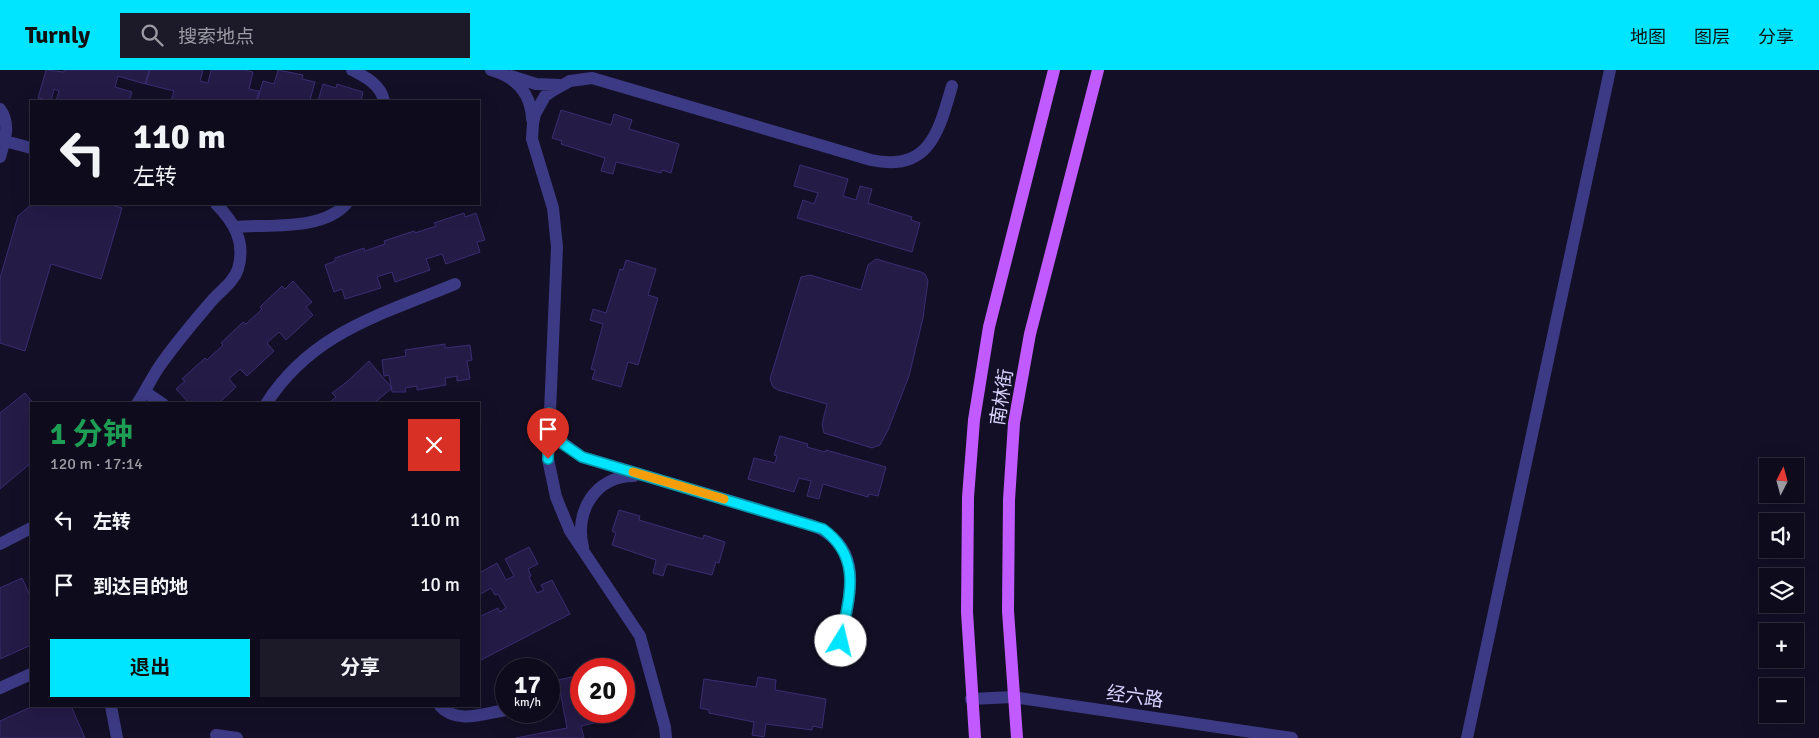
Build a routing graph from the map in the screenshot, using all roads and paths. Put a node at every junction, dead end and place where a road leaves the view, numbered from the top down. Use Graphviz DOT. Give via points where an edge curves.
graph roads {
  1 [pos="352,70"];
  2 [pos="1054,70"];
  3 [pos="1098,70"];
  4 [pos="1610,70"];
  5 [pos="496,71"];
  6 [pos="560,85"];
  7 [pos="952,86"];
  8 [pos="384,100"];
  9 [pos="0,109"];
  10 [pos="533,123"];
  11 [pos="5,141"];
  12 [pos="30,148"];
  13 [pos="0,157"];
  14 [pos="217,205"];
  15 [pos="344,205"];
  16 [pos="235,227"];
  17 [pos="456,284"];
  18 [pos="145,392"];
  19 [pos="139,402"];
  20 [pos="160,402"];
  21 [pos="268,402"];
  22 [pos="549,413"];
  23 [pos="646,476"];
  24 [pos="30,529"];
  25 [pos="0,544"];
  26 [pos="586,555"];
  27 [pos="841,641"];
  28 [pos="30,674"];
  29 [pos="0,688"];
  30 [pos="1013,697"];
  31 [pos="971,699"];
  32 [pos="112,707"];
  33 [pos="441,707"];
  34 [pos="495,712"];
  35 [pos="216,735"];
  36 [pos="117,738"];
  37 [pos="237,738"];
  38 [pos="666,738"];
  39 [pos="975,738"];
  40 [pos="1017,738"];
  41 [pos="1292,738"];
  42 [pos="1467,738"];
  1 -- 8 [label="street" via="370,79"];
  2 -- 31 [label="main road, 南林街" via="988,327 974,420 968,497"];
  3 -- 30 [label="main road, 南林街" via="1030,334 1014,423 1008,602"];
  4 -- 42 [label="street"];
  5 -- 6 [label="street" via="536,84"];
  5 -- 10 [label="street" via="513,79 527,95"];
  6 -- 7 [label="street" via="581,78 602,80 883,162 906,160 931,144 941,125"];
  6 -- 10 [label="street" via="545,96"];
  9 -- 11 [label="street" via="6,118"];
  10 -- 22 [label="street" via="532,139 550,194 556,233"];
  11 -- 12 [label="street"];
  11 -- 13 [label="street"];
  14 -- 16 [label="street"];
  15 -- 16 [label="street" via="321,219 296,225"];
  16 -- 18 [label="street" via="240,250 238,270 158,368"];
  17 -- 21 [label="street" via="326,340 289,374"];
  18 -- 19 [label="street"];
  18 -- 20 [label="street"];
  22 -- 23 [label="street" via="558,435 572,451"];
  22 -- 26 [label="street" via="548,459 552,483 565,521"];
  23 -- 26 [label="street" via="617,478 596,491 587,502 579,527"];
  23 -- 27 [label="street" via="811,525 832,536 846,554 851,574"];
  24 -- 25 [label="street"];
  26 -- 38 [label="street" via="637,629"];
  28 -- 29 [label="street"];
  30 -- 31 [label="street, 经六路"];
  30 -- 40 [label="main road, 南林街"];
  30 -- 41 [label="street, 经六路"];
  31 -- 39 [label="main road, 南林街"];
  32 -- 36 [label="street"];
  33 -- 34 [label="street" via="451,715 462,717"];
  35 -- 37 [label="street"];
}
